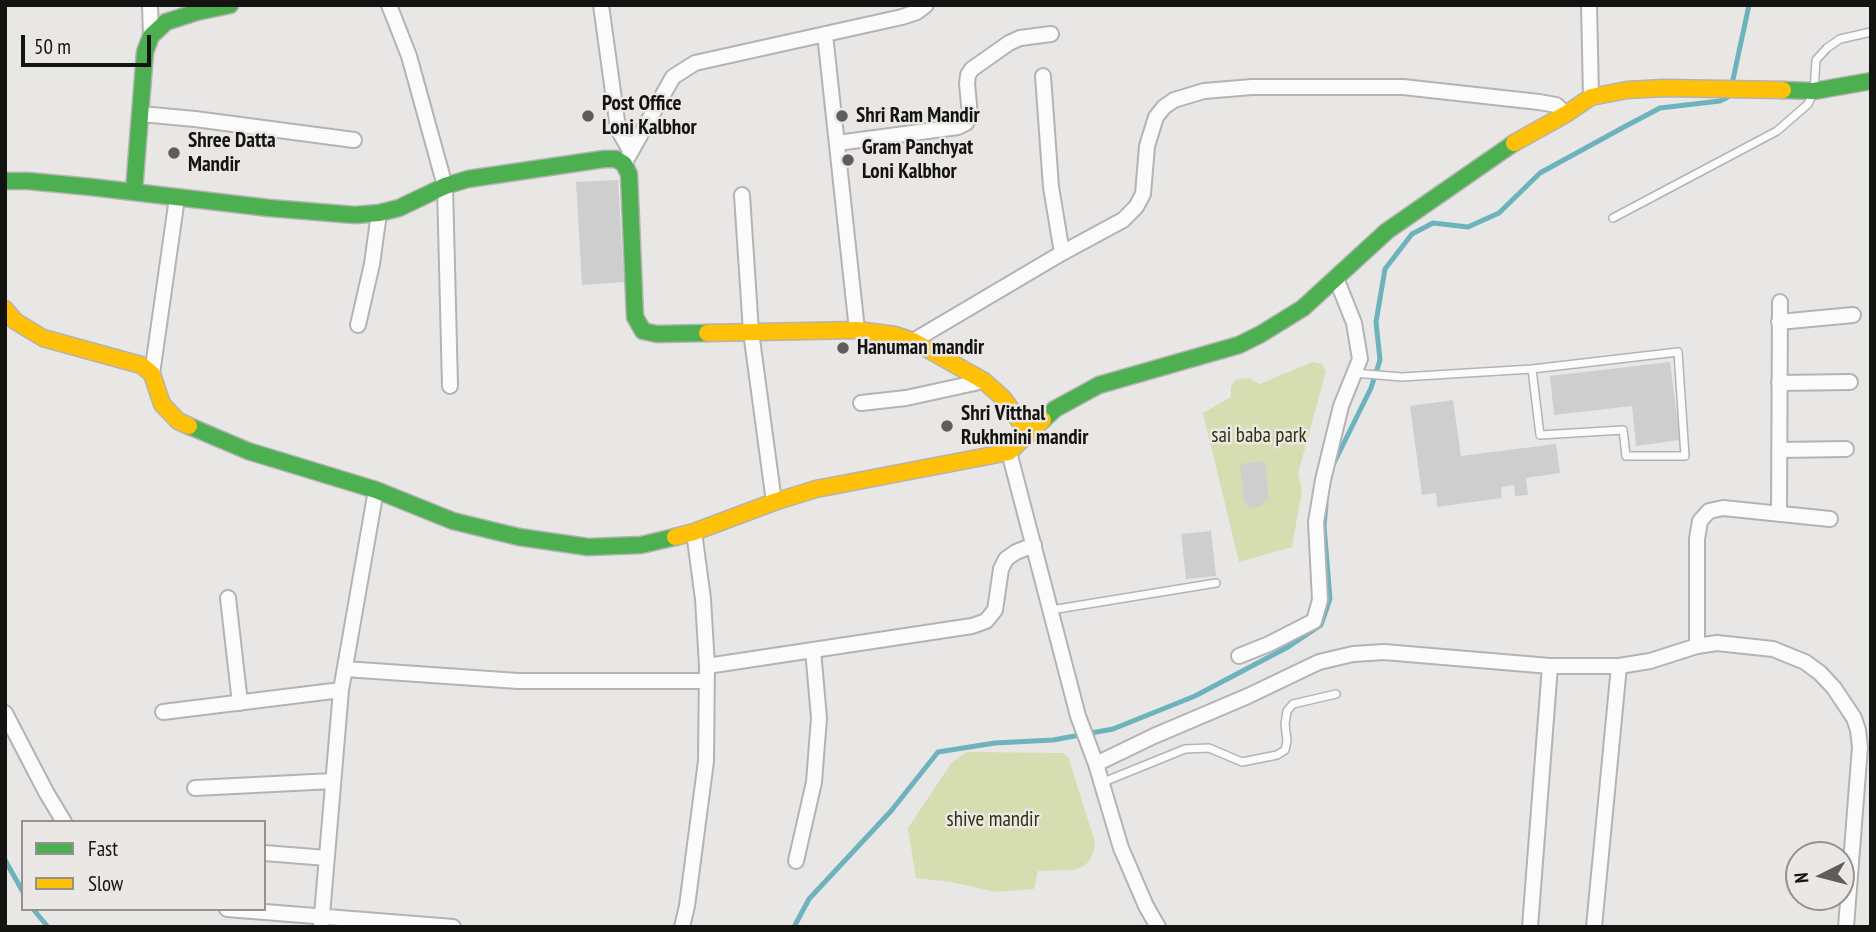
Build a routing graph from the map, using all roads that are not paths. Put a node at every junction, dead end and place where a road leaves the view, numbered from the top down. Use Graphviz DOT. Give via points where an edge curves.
graph roads {
  1 [pos="149,5"];
  2 [pos="230,5"];
  3 [pos="389,5"];
  4 [pos="601,5"];
  5 [pos="926,5"];
  6 [pos="1589,5"];
  7 [pos="1871,32"];
  8 [pos="825,34"];
  9 [pos="1051,34"];
  10 [pos="151,36"];
  11 [pos="1043,76"];
  12 [pos="1871,81"];
  13 [pos="1814,91"];
  14 [pos="1591,97"];
  15 [pos="141,114"];
  16 [pos="1566,114"];
  17 [pos="354,140"];
  18 [pos="837,143"];
  19 [pos="627,158"];
  20 [pos="5,181"];
  21 [pos="445,186"];
  22 [pos="134,191"];
  23 [pos="742,195"];
  24 [pos="177,198"];
  25 [pos="379,213"];
  26 [pos="1613,218"];
  27 [pos="1062,253"];
  28 [pos="1336,278"];
  29 [pos="1780,302"];
  30 [pos="1853,315"];
  31 [pos="8,316"];
  32 [pos="1780,322"];
  33 [pos="358,325"];
  34 [pos="858,330"];
  35 [pos="751,332"];
  36 [pos="913,341"];
  37 [pos="1532,369"];
  38 [pos="152,373"];
  39 [pos="1359,374"];
  40 [pos="984,381"];
  41 [pos="1850,382"];
  42 [pos="1779,383"];
  43 [pos="450,386"];
  44 [pos="861,404"];
  45 [pos="1028,433"];
  46 [pos="1846,449"];
  47 [pos="1779,450"];
  48 [pos="1009,452"];
  49 [pos="376,491"];
  50 [pos="774,502"];
  51 [pos="1779,514"];
  52 [pos="1830,519"];
  53 [pos="694,533"];
  54 [pos="1034,545"];
  55 [pos="1216,583"];
  56 [pos="228,598"];
  57 [pos="1051,610"];
  58 [pos="1697,646"];
  59 [pos="813,650"];
  60 [pos="1239,656"];
  61 [pos="1550,666"];
  62 [pos="1619,666"];
  63 [pos="345,669"];
  64 [pos="707,673"];
  65 [pos="341,690"];
  66 [pos="1336,694"];
  67 [pos="240,703"];
  68 [pos="163,712"];
  69 [pos="5,713"];
  70 [pos="1096,764"];
  71 [pos="333,781"];
  72 [pos="1101,783"];
  73 [pos="195,788"];
  74 [pos="63,820"];
  75 [pos="266,853"];
  76 [pos="327,858"];
  77 [pos="796,861"];
  78 [pos="241,911"];
  79 [pos="321,922"];
  80 [pos="453,927"];
  81 [pos="682,927"];
  82 [pos="1158,927"];
  83 [pos="1530,927"];
  84 [pos="1594,927"];
  85 [pos="1846,927"];
  1 -- 10 [label="street"];
  2 -- 10 [label="street" via="166,22"];
  3 -- 21 [label="street" via="409,56"];
  4 -- 19 [label="street" via="617,121"];
  5 -- 8 [label="street" via="910,15"];
  6 -- 14 [label="street"];
  7 -- 13 [label="lane" via="1840,39 1826,48 1816,60"];
  8 -- 18 [label="street"];
  8 -- 19 [label="street" via="710,59 682,70 673,77"];
  9 -- 18 [label="street" via="1020,38 972,69 966,123"];
  10 -- 15 [label="street" via="145,52"];
  11 -- 27 [label="street" via="1051,187"];
  12 -- 13 [label="street"];
  13 -- 14 [label="street" via="1664,88"];
  13 -- 26 [label="lane" via="1808,104 1777,131"];
  14 -- 16 [label="street"];
  15 -- 17 [label="street"];
  15 -- 22 [label="street"];
  16 -- 27 [label="street" via="1556,105 1539,102 1403,87 1204,91 1174,100 1156,117 1147,146 1143,194 1136,206 1123,220"];
  16 -- 28 [label="street" via="1511,144 1387,231"];
  18 -- 34 [label="street"];
  19 -- 21 [label="street"];
  19 -- 35 [label="street" via="635,317 643,331"];
  20 -- 22 [label="street"];
  21 -- 25 [label="street"];
  21 -- 43 [label="street"];
  22 -- 24 [label="street"];
  23 -- 35 [label="street"];
  24 -- 25 [label="street" via="355,215"];
  24 -- 38 [label="street"];
  25 -- 33 [label="street"];
  27 -- 36 [label="street"];
  28 -- 39 [label="street" via="1354,323"];
  28 -- 45 [label="street" via="1303,308 1261,334 1239,345 1099,385 1055,409"];
  29 -- 32 [label="street"];
  30 -- 32 [label="street"];
  31 -- 38 [label="street" via="44,338 141,365"];
  32 -- 42 [label="street"];
  34 -- 35 [label="street"];
  34 -- 36 [label="street"];
  35 -- 50 [label="street"];
  36 -- 40 [label="street"];
  37 -- 37 [label="lane" via="1678,352 1685,456 1626,456 1623,430 1540,435"];
  37 -- 39 [label="lane" via="1402,377"];
  38 -- 49 [label="street" via="162,404 178,421 247,451"];
  39 -- 60 [label="street" via="1341,406 1321,491 1316,522 1320,600 1314,621"];
  40 -- 44 [label="street"];
  40 -- 45 [label="street" via="1003,398"];
  41 -- 42 [label="street"];
  42 -- 47 [label="street"];
  45 -- 48 [label="street"];
  46 -- 47 [label="street"];
  47 -- 51 [label="street"];
  48 -- 50 [label="street" via="816,489"];
  48 -- 54 [label="street"];
  49 -- 53 [label="street" via="453,521 588,547 640,545"];
  49 -- 63 [label="street"];
  50 -- 53 [label="street"];
  51 -- 52 [label="street"];
  51 -- 58 [label="street" via="1723,508 1709,511 1700,521"];
  53 -- 64 [label="street"];
  54 -- 57 [label="street"];
  54 -- 59 [label="street" via="1006,559 995,610 986,621"];
  55 -- 57 [label="lane"];
  56 -- 67 [label="street"];
  57 -- 70 [label="street" via="1078,716"];
  58 -- 62 [label="street"];
  58 -- 85 [label="street" via="1717,643 1773,649 1805,662 1834,688 1854,718 1860,747"];
  59 -- 64 [label="street"];
  59 -- 77 [label="street" via="819,718 814,782"];
  61 -- 62 [label="street"];
  61 -- 70 [label="street" via="1384,652 1353,654 1319,662"];
  61 -- 83 [label="street"];
  62 -- 84 [label="street"];
  63 -- 64 [label="street" via="518,681"];
  63 -- 65 [label="street"];
  64 -- 81 [label="street" via="706,761"];
  65 -- 67 [label="street"];
  65 -- 71 [label="street"];
  66 -- 72 [label="lane" via="1293,704 1287,710 1286,750 1277,755 1241,762 1209,748 1185,749"];
  67 -- 68 [label="street"];
  69 -- 74 [label="street"];
  70 -- 72 [label="street"];
  71 -- 73 [label="street"];
  71 -- 76 [label="street"];
  72 -- 82 [label="street" via="1121,848"];
  75 -- 76 [label="street"];
  76 -- 79 [label="street"];
  78 -- 79 [label="street"];
  79 -- 80 [label="street"];
}
